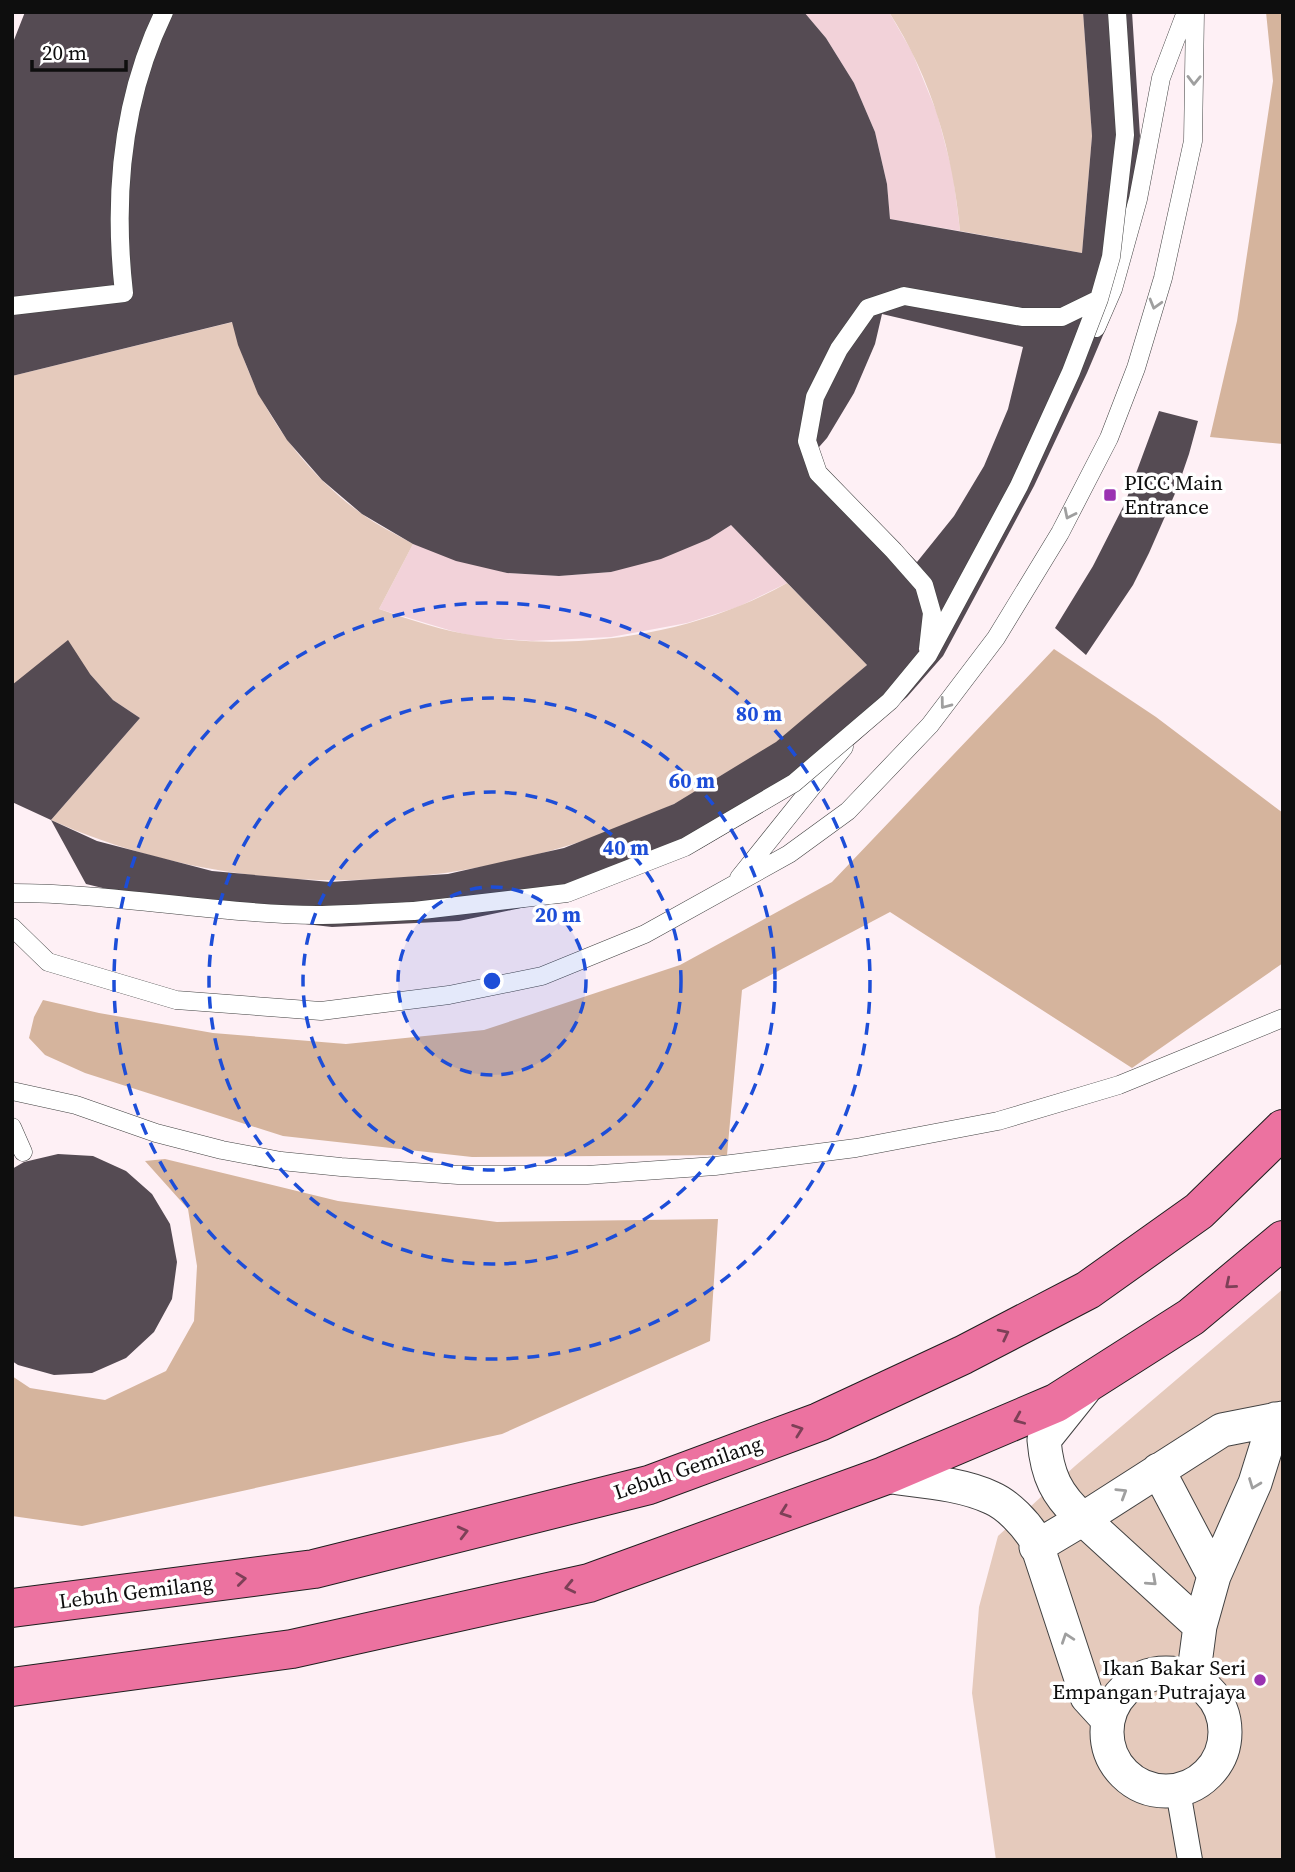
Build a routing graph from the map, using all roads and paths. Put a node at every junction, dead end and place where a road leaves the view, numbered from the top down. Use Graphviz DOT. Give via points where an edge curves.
graph roads {
  1 [pos="164,12"];
  2 [pos="1117,12"];
  3 [pos="1186,12"];
  4 [pos="1195,12"];
  5 [pos="1099,299"];
  6 [pos="12,306"];
  7 [pos="928,655"];
  8 [pos="732,887"];
  9 [pos="12,893"];
  10 [pos="12,927"];
  11 [pos="1283,1018"];
  12 [pos="12,1091"];
  13 [pos="12,1127"];
  14 [pos="1283,1129"];
  15 [pos="23,1152"];
  16 [pos="1283,1240"];
  17 [pos="1093,1380"];
  18 [pos="1279,1418"];
  19 [pos="1158,1470"];
  20 [pos="884,1476"];
  21 [pos="1083,1519"];
  22 [pos="1036,1547"];
  23 [pos="1214,1576"];
  24 [pos="12,1588"];
  25 [pos="52,1603"];
  26 [pos="12,1608"];
  27 [pos="1200,1626"];
  28 [pos="1193,1679"];
  29 [pos="66,1681"];
  30 [pos="12,1688"];
  31 [pos="12,1706"];
  32 [pos="1108,1720"];
  33 [pos="1178,1791"];
  34 [pos="1190,1860"];
  1 -- 6 [label="lane" via="143,61 126,128 118,196 124,293"];
  2 -- 5 [label="lane, bridge" via="1125,135 1111,257"];
  3 -- 8 [label="lane" via="1161,78 1138,199 1113,289 1037,463 967,599"];
  4 -- 8 [label="lane, one-way" via="1193,141 1163,278 1109,438 1060,533 996,638 896,762 848,811 789,854"];
  5 -- 7 [label="lane, bridge" via="1019,486"];
  5 -- 7 [label="lane, bridge" via="1062,317 1022,317 904,296 868,308 839,349 815,397 807,441 818,474 924,585 932,613"];
  7 -- 9 [label="lane, bridge" via="890,701 794,783 685,848 567,893 414,911 317,915 64,893"];
  8 -- 10 [label="lane" via="645,934 542,976 449,995 321,1011 176,1000 48,962"];
  11 -- 12 [label="lane" via="1119,1085 998,1121 715,1166 587,1175 458,1175 281,1161 156,1133 76,1105"];
  13 -- 15 [label="lane"];
  25 -- 14 [label="main road, Lebuh Gemilang, one-way" via="314,1570 649,1485 819,1422 1088,1290 1199,1211"];
  16 -- 17 [label="main road, one-way" via="1191,1317"];
  17 -- 20 [label="main road, one-way" via="1056,1403"];
  17 -- 21 [label="street" via="1044,1440 1046,1466 1065,1503"];
  18 -- 19 [label="street" via="1222,1430"];
  18 -- 23 [label="street, one-way"];
  21 -- 19 [label="street, one-way"];
  19 -- 23 [label="street"];
  20 -- 22 [label="street" via="993,1498 1027,1527"];
  20 -- 29 [label="main road, one-way" via="589,1583 292,1649"];
  21 -- 22 [label="street"];
  21 -- 27 [label="street, one-way"];
  32 -- 22 [label="street, one-way" via="1087,1697"];
  23 -- 27 [label="street"];
  24 -- 25 [label="main road"];
  25 -- 26 [label="main road, Lebuh Gemilang"];
  27 -- 28 [label="street"];
  28 -- 32 [label="street" via="1163,1672 1144,1676 1115,1701"];
  28 -- 33 [label="street" via="1214,1697 1223,1714 1225,1734 1222,1753 1212,1770"];
  29 -- 30 [label="main road"];
  29 -- 31 [label="main road"];
  32 -- 33 [label="street" via="1112,1759 1124,1774 1140,1786"];
  33 -- 34 [label="street"];
}
